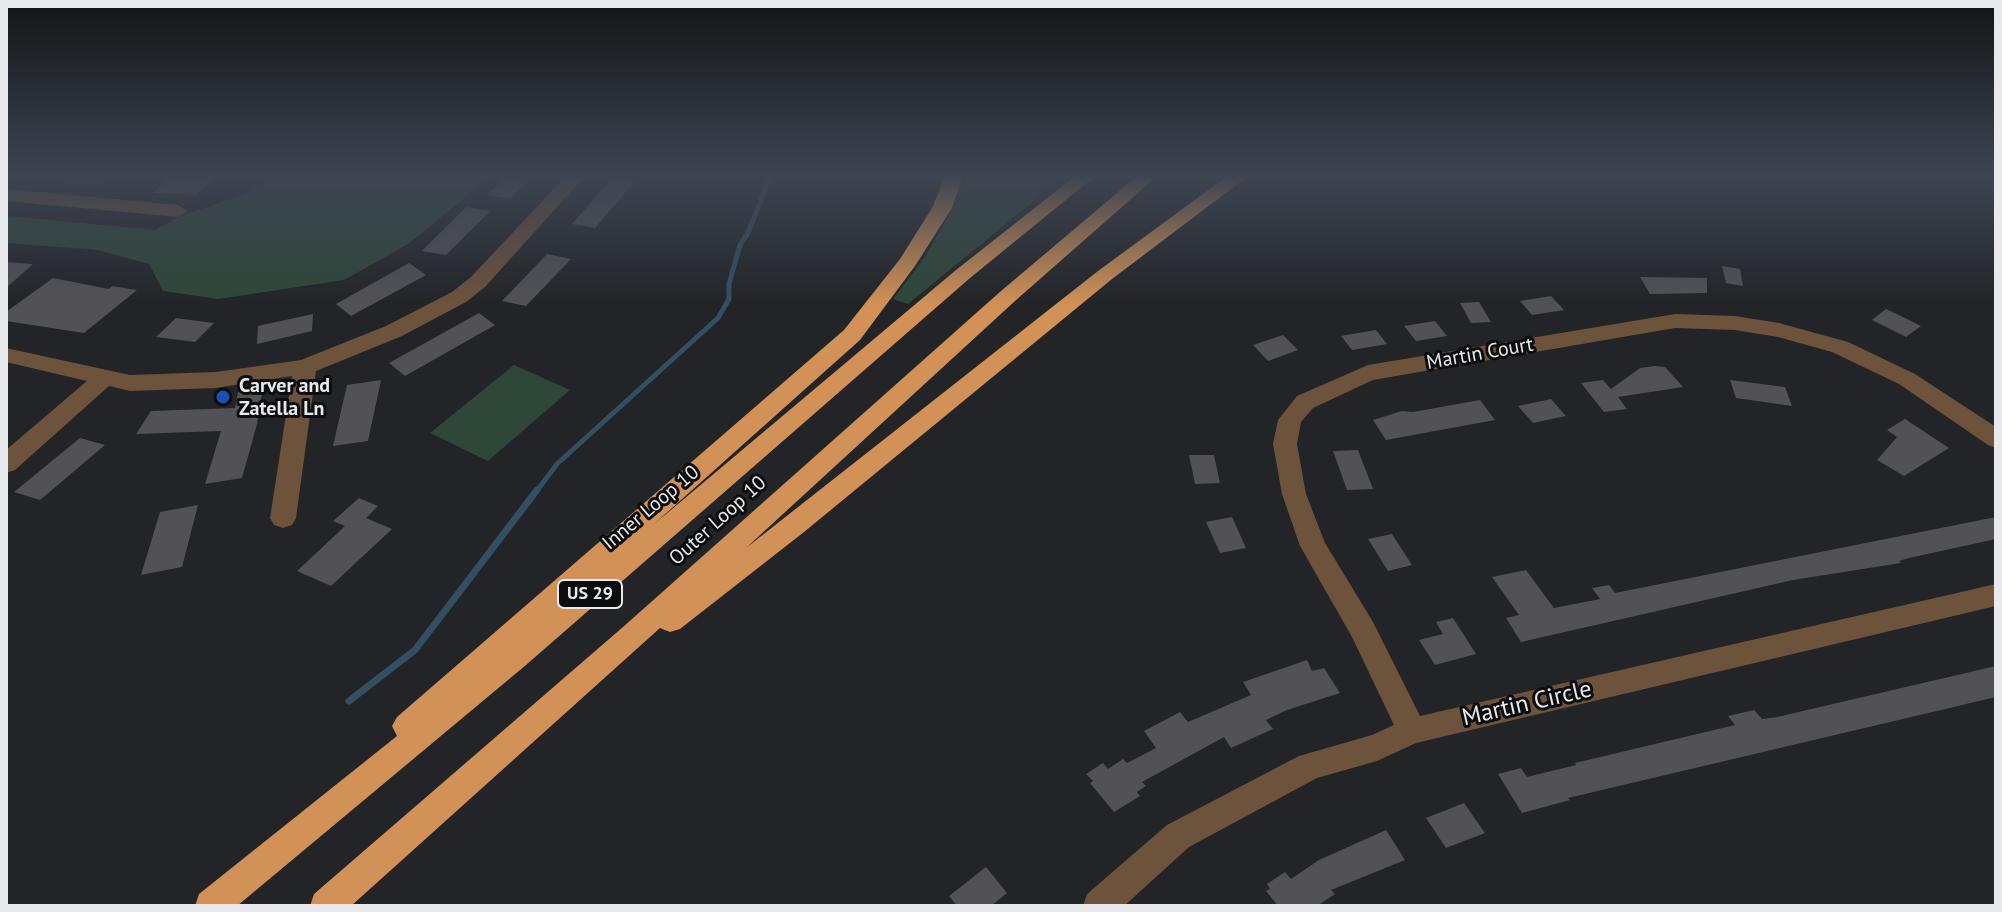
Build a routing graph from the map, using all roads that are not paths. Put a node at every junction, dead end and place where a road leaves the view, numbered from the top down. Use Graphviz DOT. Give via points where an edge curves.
graph roads {
  1 [pos="536,220"];
  2 [pos="935,220"];
  3 [pos="1031,220"];
  4 [pos="1097,220"];
  5 [pos="1180,220"];
  6 [pos="6,355"];
  7 [pos="305,367"];
  8 [pos="103,379"];
  9 [pos="1996,439"];
  10 [pos="6,464"];
  11 [pos="283,518"];
  12 [pos="1996,595"];
  13 [pos="1412,731"];
  14 [pos="484,763"];
  15 [pos="210,906"];
  16 [pos="326,906"];
  17 [pos="1099,906"];
  1 -- 7 [label="street" via="459,297 394,331"];
  2 -- 15 [label="highway" via="852,335 505,638"];
  3 -- 15 [label="highway, Inner Loop 10 / US 29" via="516,657"];
  4 -- 14 [label="highway, Outer Loop 10 / US 29"];
  5 -- 14 [label="highway"];
  6 -- 8 [label="street"];
  7 -- 8 [label="street" via="216,380"];
  7 -- 11 [label="street"];
  8 -- 10 [label="street"];
  9 -- 13 [label="street, Martin Court" via="1907,379 1840,347 1735,323 1675,321 1525,345 1368,373 1316,396 1290,420 1285,444 1294,494 1313,546 1363,630"];
  12 -- 13 [label="street, Martin Circle"];
  13 -- 17 [label="street, Martin Circle" via="1310,766 1178,836"];
  14 -- 16 [label="highway, Outer Loop 10 / US 29"];
}
